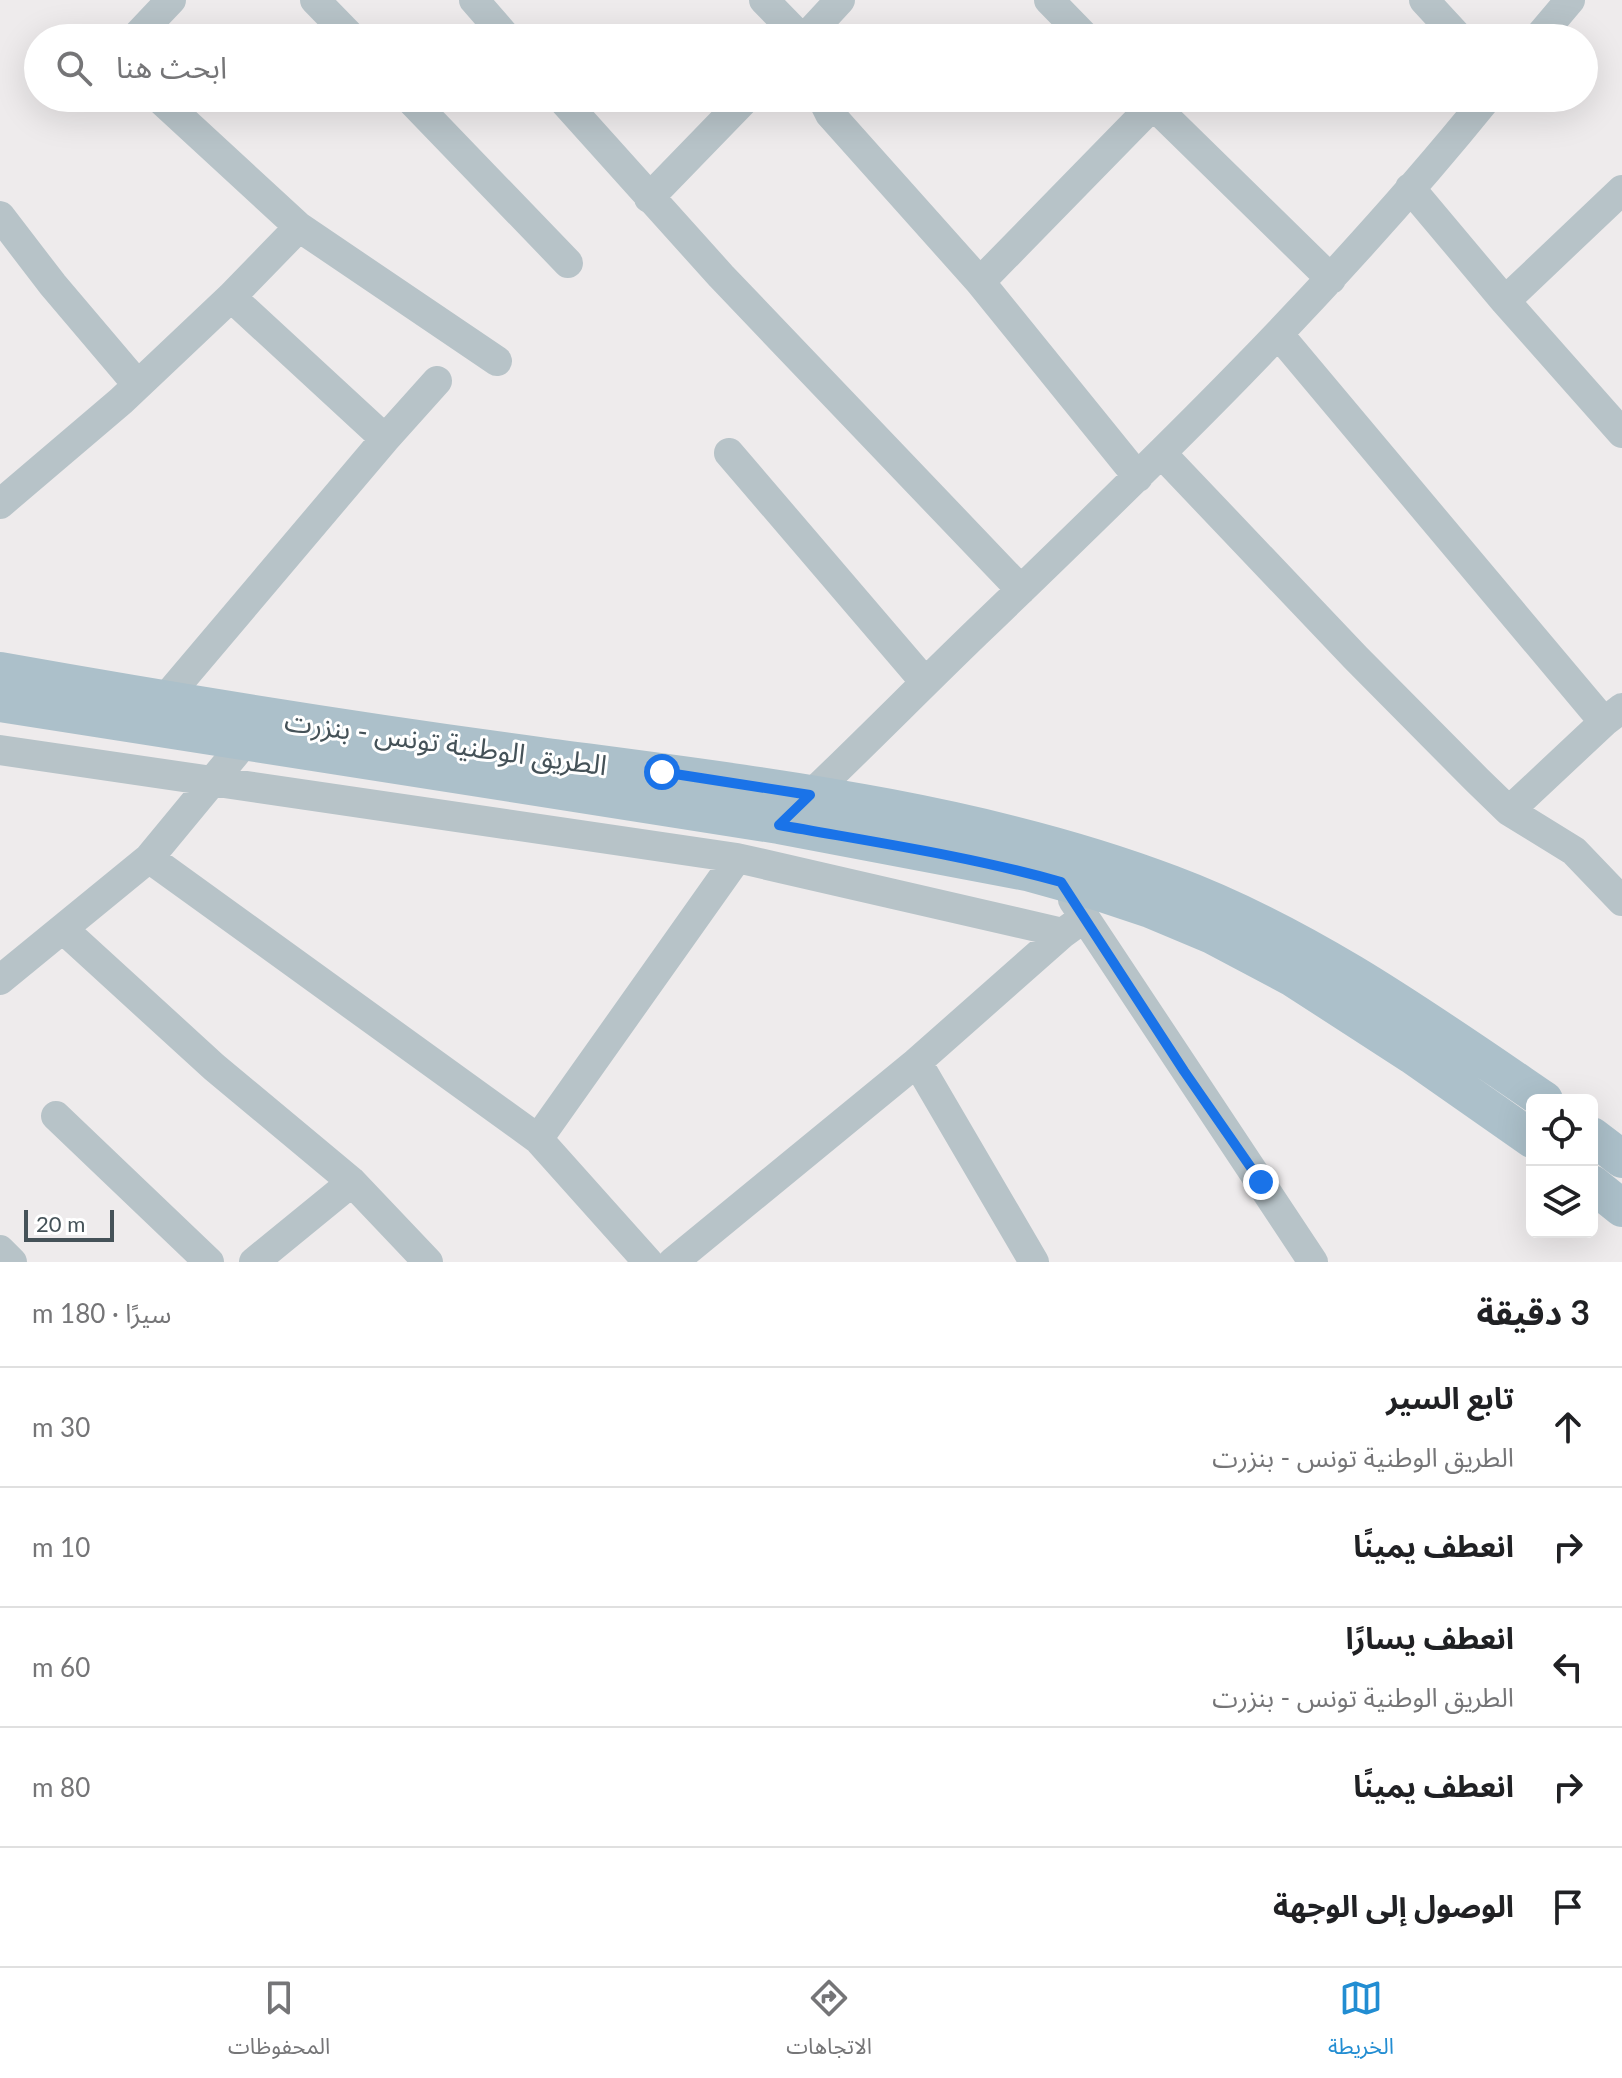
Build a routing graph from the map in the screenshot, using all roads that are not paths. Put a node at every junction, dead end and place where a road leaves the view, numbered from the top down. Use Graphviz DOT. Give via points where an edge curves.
graph roads {
  1 [pos="171,0"];
  2 [pos="315,0"];
  3 [pos="474,0"];
  4 [pos="764,0"];
  5 [pos="840,0"];
  6 [pos="1049,0"];
  7 [pos="1424,0"];
  8 [pos="1570,0"];
  9 [pos="148,24"];
  10 [pos="338,24"];
  11 [pos="495,24"];
  12 [pos="789,24"];
  13 [pos="817,24"];
  14 [pos="1072,24"];
  15 [pos="1446,24"];
  16 [pos="1550,24"];
  17 [pos="174,112"];
  18 [pos="422,112"];
  19 [pos="573,112"];
  20 [pos="732,112"];
  21 [pos="829,112"];
  22 [pos="1141,112"];
  23 [pos="1160,112"];
  24 [pos="1475,112"];
  25 [pos="1410,188"];
  26 [pos="1622,190"];
  27 [pos="649,198"];
  28 [pos="0,216"];
  29 [pos="299,227"];
  30 [pos="568,263"];
  31 [pos="1331,279"];
  32 [pos="980,282"];
  33 [pos="231,297"];
  34 [pos="1505,301"];
  35 [pos="1279,335"];
  36 [pos="497,361"];
  37 [pos="437,381"];
  38 [pos="137,384"];
  39 [pos="1622,433"];
  40 [pos="385,439"];
  41 [pos="729,453"];
  42 [pos="1162,454"];
  43 [pos="1138,477"];
  44 [pos="0,504"];
  45 [pos="1021,590"];
  46 [pos="0,671"];
  47 [pos="925,682"];
  48 [pos="27,697"];
  49 [pos="165,699"];
  50 [pos="1613,715"];
  51 [pos="244,743"];
  52 [pos="0,750"];
  53 [pos="213,783"];
  54 [pos="810,795"];
  55 [pos="1509,811"];
  56 [pos="779,825"];
  57 [pos="149,858"];
  58 [pos="737,858"];
  59 [pos="1061,882"];
  60 [pos="1622,901"];
  61 [pos="1074,925"];
  62 [pos="63,929"];
  63 [pos="0,980"];
  64 [pos="917,1062"];
  65 [pos="1535,1094"];
  66 [pos="56,1116"];
  67 [pos="1526,1135"];
  68 [pos="538,1139"];
  69 [pos="1598,1141"];
  70 [pos="1622,1159"];
  71 [pos="352,1182"];
  72 [pos="1598,1189"];
  73 [pos="1622,1208"];
  74 [pos="0,1250"];
  75 [pos="12,1262"];
  76 [pos="209,1262"];
  77 [pos="254,1262"];
  78 [pos="428,1262"];
  79 [pos="648,1262"];
  80 [pos="673,1262"];
  81 [pos="1034,1262"];
  82 [pos="1313,1262"];
  1 -- 9 [label="street"];
  2 -- 10 [label="street"];
  3 -- 11 [label="street"];
  4 -- 12 [label="street"];
  5 -- 13 [label="street"];
  6 -- 14 [label="street"];
  7 -- 15 [label="street"];
  8 -- 16 [label="street"];
  17 -- 29 [label="street"];
  18 -- 30 [label="street"];
  19 -- 27 [label="street"];
  20 -- 27 [label="street"];
  21 -- 32 [label="street"];
  22 -- 32 [label="street"];
  23 -- 31 [label="street"];
  24 -- 25 [label="street"];
  25 -- 31 [label="street"];
  25 -- 34 [label="street"];
  26 -- 34 [label="street"];
  27 -- 45 [label="street"];
  28 -- 38 [label="street"];
  29 -- 33 [label="street"];
  29 -- 36 [label="street"];
  31 -- 35 [label="street"];
  32 -- 43 [label="street"];
  33 -- 38 [label="street"];
  33 -- 40 [label="street"];
  34 -- 39 [label="street"];
  35 -- 42 [label="street"];
  35 -- 50 [label="street"];
  37 -- 40 [label="street"];
  38 -- 44 [label="street"];
  40 -- 49 [label="street"];
  41 -- 47 [label="street"];
  42 -- 43 [label="street"];
  42 -- 55 [label="street"];
  43 -- 45 [label="street"];
  45 -- 47 [label="street"];
  46 -- 48 [label="main road, الطريق الوطنية تونس - بنزرت"];
  47 -- 54 [label="street"];
  48 -- 49 [label="main road, الطريق الوطنية تونس - بنزرت"];
  48 -- 51 [label="main road, الطريق الوطنية تونس - بنزرت"];
  49 -- 54 [label="main road, الطريق الوطنية تونس - بنزرت"];
  50 -- 55 [label="street"];
  51 -- 53 [label="street"];
  51 -- 56 [label="main road, الطريق الوطنية تونس - بنزرت"];
  52 -- 53 [label="street"];
  53 -- 57 [label="street"];
  53 -- 58 [label="street"];
  54 -- 56 [label="street"];
  54 -- 65 [label="main road, الطريق الوطنية تونس - بنزرت" via="954,821 1172,884 1319,952"];
  55 -- 60 [label="street" via="1574,851"];
  56 -- 59 [label="main road, الطريق الوطنية تونس - بنزرت"];
  57 -- 62 [label="street"];
  57 -- 68 [label="street"];
  58 -- 61 [label="street"];
  58 -- 68 [label="street"];
  59 -- 61 [label="street"];
  59 -- 67 [label="main road, الطريق الوطنية تونس - بنزرت" via="1150,909 1293,978"];
  61 -- 64 [label="street"];
  61 -- 82 [label="street"];
  62 -- 63 [label="street"];
  62 -- 71 [label="street" via="214,1067"];
  64 -- 80 [label="street"];
  64 -- 81 [label="street"];
  66 -- 76 [label="street"];
  68 -- 79 [label="street"];
  69 -- 70 [label="main road"];
  71 -- 77 [label="street"];
  71 -- 78 [label="street"];
  72 -- 73 [label="main road"];
  74 -- 75 [label="street"];
}
